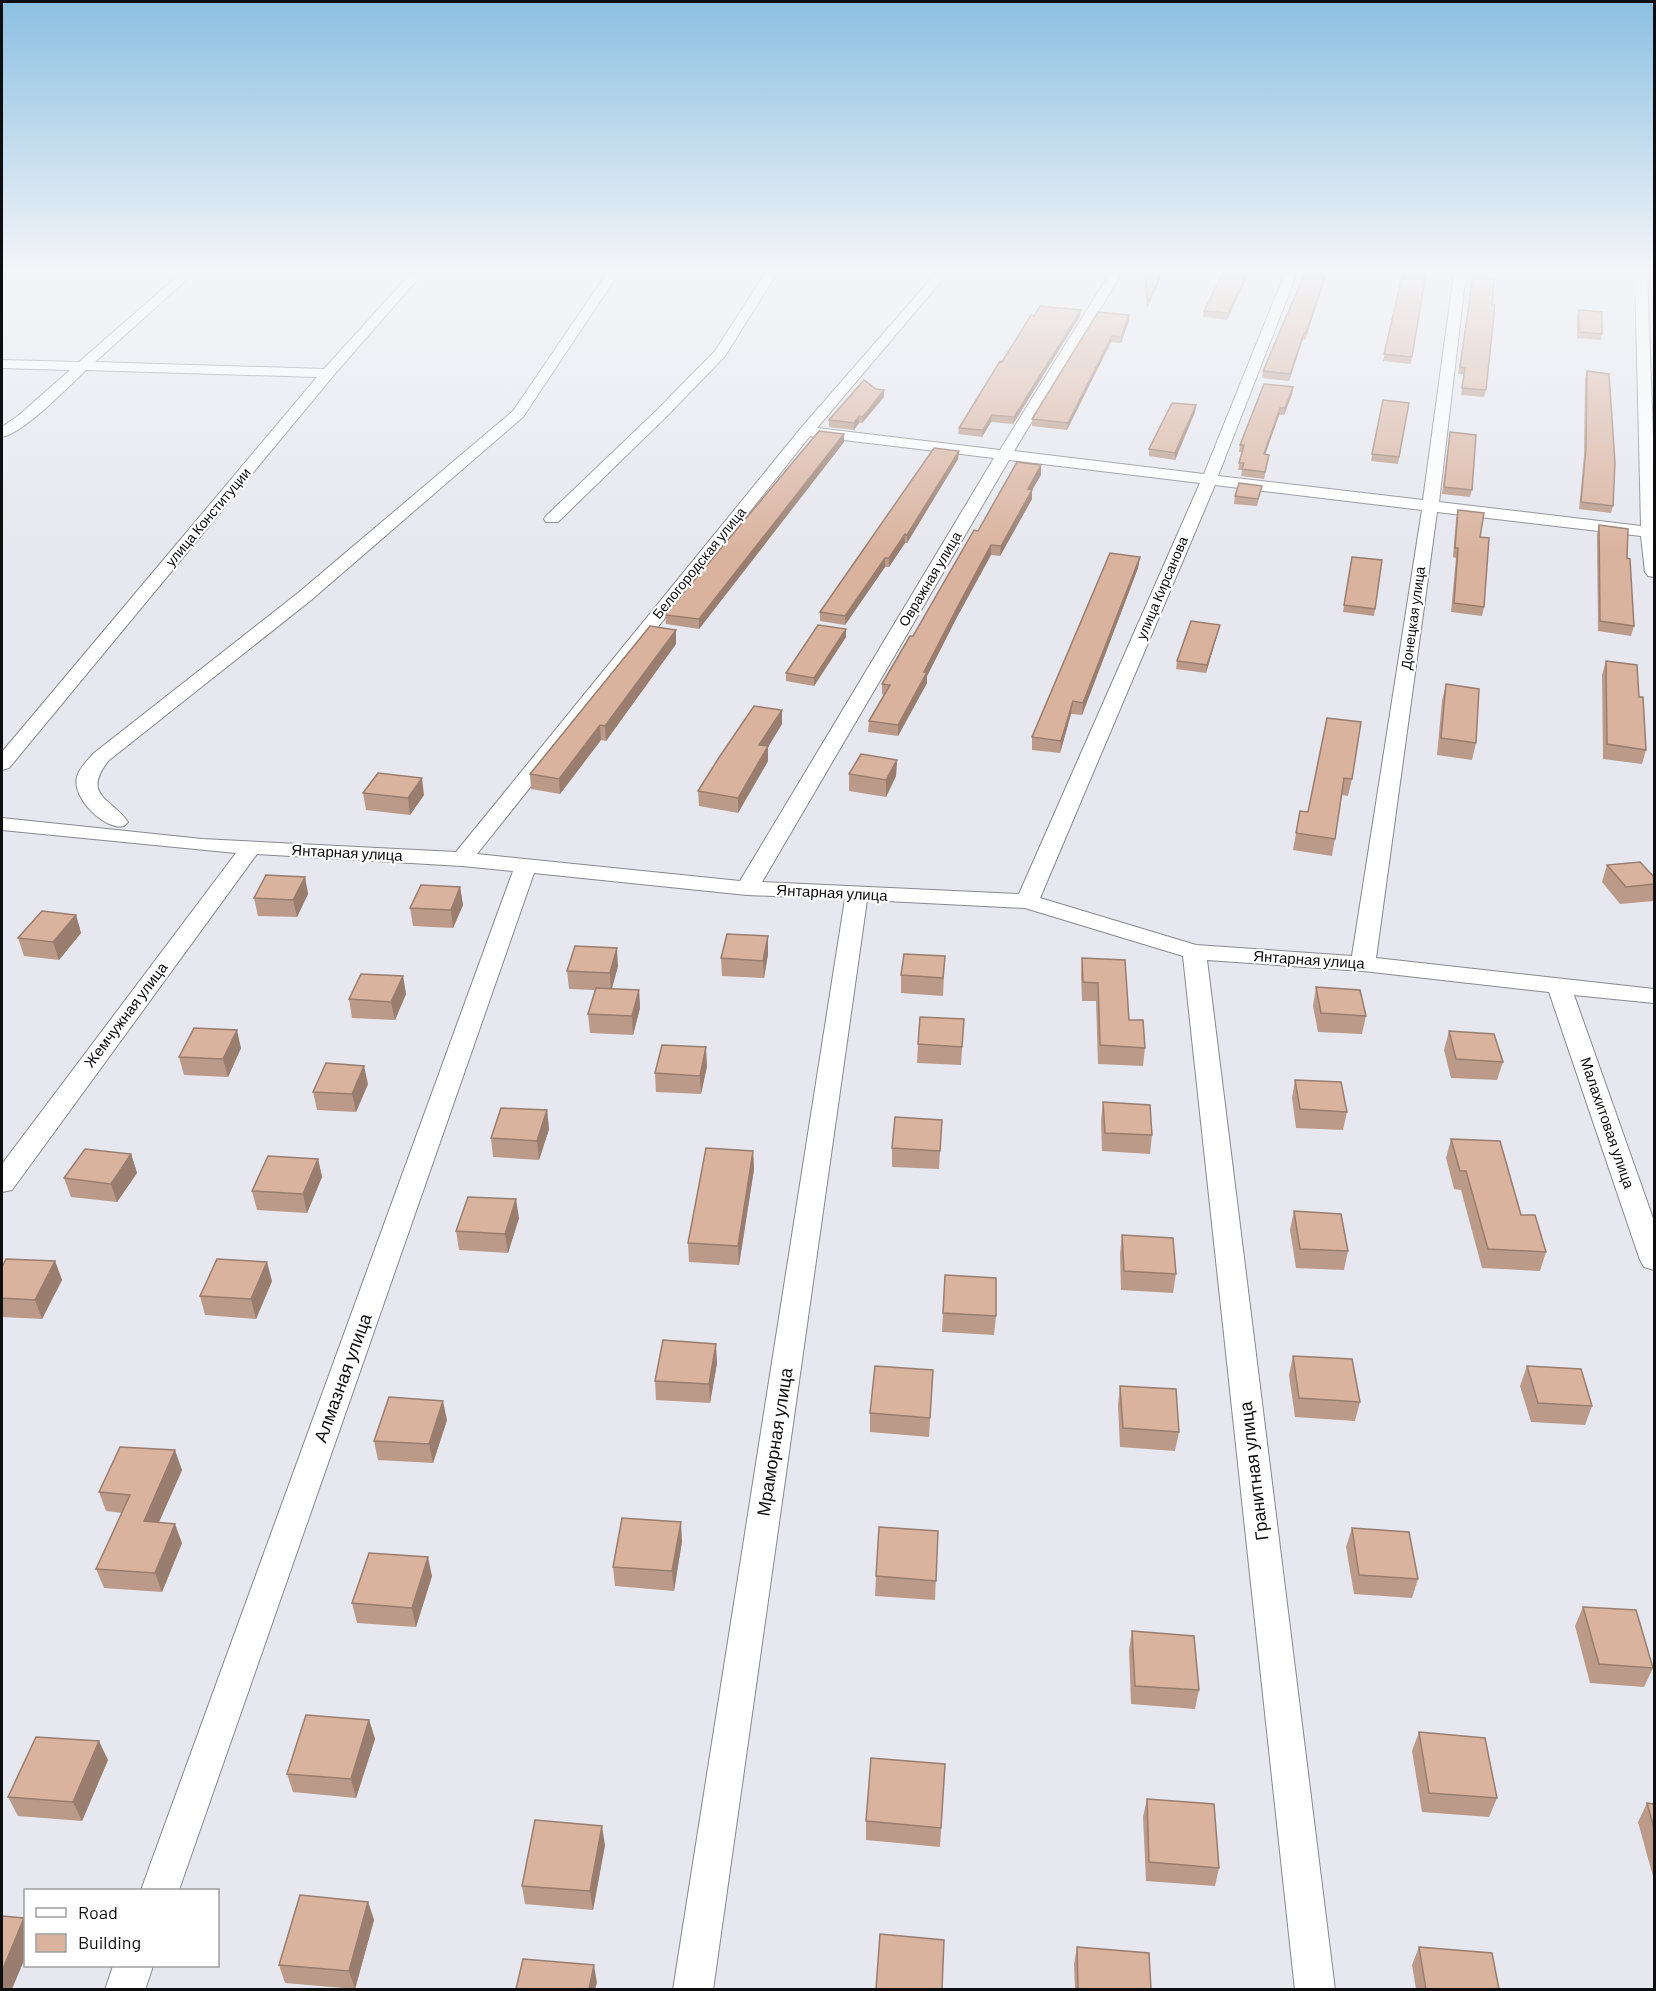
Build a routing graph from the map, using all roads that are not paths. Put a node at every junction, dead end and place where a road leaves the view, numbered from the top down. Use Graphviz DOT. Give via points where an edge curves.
graph roads {
  1 [pos="54,366"];
  2 [pos="334,366"];
  3 [pos="550,366"];
  4 [pos="708,366"];
  5 [pos="862,366"];
  6 [pos="1059,366"];
  7 [pos="1254,366"];
  8 [pos="1448,366"];
  9 [pos="1645,366"];
  10 [pos="84,367"];
  11 [pos="328,373"];
  12 [pos="806,431"];
  13 [pos="2,433"];
  14 [pos="1004,455"];
  15 [pos="1209,480"];
  16 [pos="1430,507"];
  17 [pos="552,519"];
  18 [pos="1652,532"];
  19 [pos="1654,572"];
  20 [pos="2,764"];
  21 [pos="117,822"];
  22 [pos="2,824"];
  23 [pos="251,848"];
  24 [pos="462,859"];
  25 [pos="526,865"];
  26 [pos="747,888"];
  27 [pos="857,895"];
  28 [pos="1027,901"];
  29 [pos="1194,952"];
  30 [pos="1363,963"];
  31 [pos="1558,986"];
  32 [pos="1654,996"];
  33 [pos="2,1183"];
  34 [pos="1654,1260"];
  35 [pos="160,1889"];
  36 [pos="133,1967"];
  37 [pos="125,1989"];
  38 [pos="693,1989"];
  39 [pos="1315,1989"];
  1 -- 10 [label="street"];
  2 -- 11 [label="street, улица Конституции"];
  3 -- 21 [label="street" via="518,414 304,597 101,757 87,775 87,790"];
  4 -- 17 [label="street"];
  5 -- 12 [label="street, Белогородская улица"];
  6 -- 14 [label="street, Овражная улица"];
  7 -- 15 [label="street, улица Кирсанова"];
  8 -- 16 [label="street, Донецкая улица"];
  9 -- 18 [label="street"];
  10 -- 11 [label="street"];
  10 -- 13 [label="street"];
  11 -- 20 [label="street, улица Конституции"];
  12 -- 14 [label="street"];
  12 -- 24 [label="street, Белогородская улица"];
  14 -- 15 [label="street"];
  14 -- 26 [label="street, Овражная улица"];
  15 -- 16 [label="street"];
  15 -- 28 [label="street, улица Кирсанова"];
  16 -- 18 [label="street"];
  16 -- 30 [label="street, Донецкая улица"];
  18 -- 19 [label="street"];
  22 -- 23 [label="street, Янтарная улица"];
  23 -- 24 [label="street, Янтарная улица"];
  23 -- 33 [label="street, Жемчужная улица"];
  24 -- 25 [label="street, Янтарная улица"];
  25 -- 26 [label="street, Янтарная улица"];
  25 -- 35 [label="street, Алмазная улица"];
  26 -- 27 [label="street, Янтарная улица"];
  27 -- 28 [label="street, Янтарная улица"];
  27 -- 38 [label="street, Мраморная улица"];
  28 -- 29 [label="street, Янтарная улица"];
  29 -- 30 [label="street, Янтарная улица"];
  29 -- 39 [label="street, Гранитная улица"];
  30 -- 31 [label="street, Янтарная улица"];
  31 -- 32 [label="street, Янтарная улица"];
  31 -- 34 [label="street, Малахитовая улица"];
  36 -- 37 [label="street"];
}
